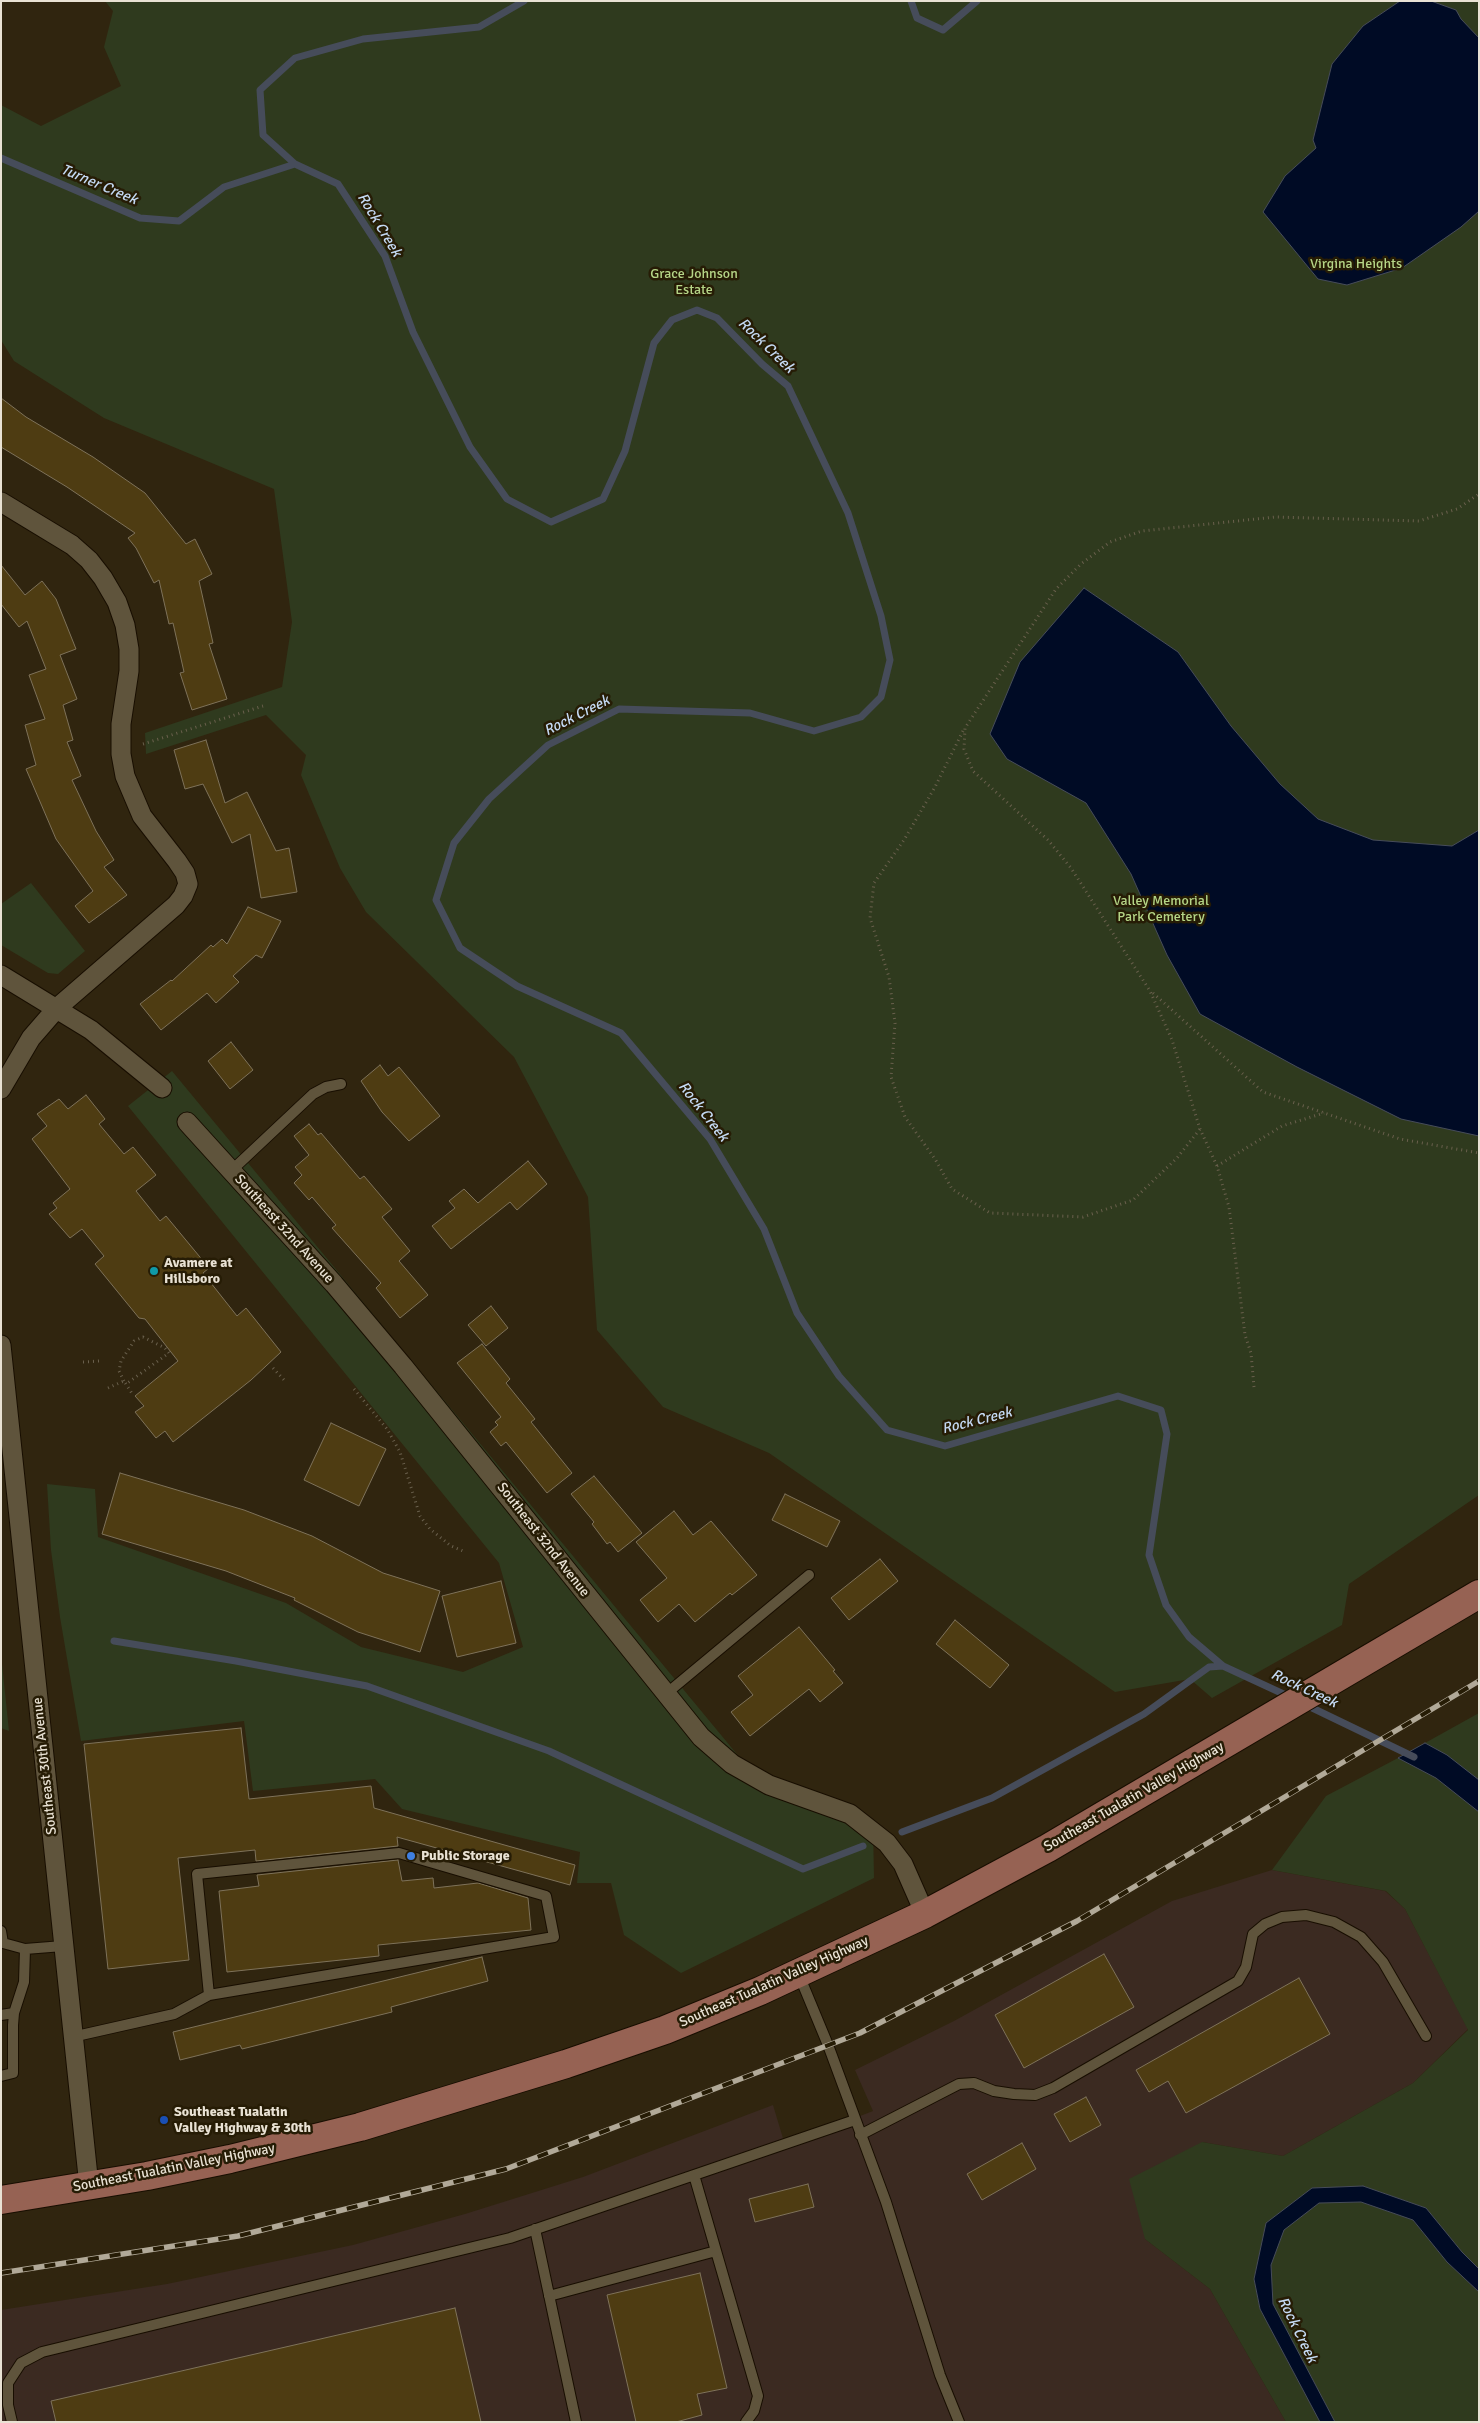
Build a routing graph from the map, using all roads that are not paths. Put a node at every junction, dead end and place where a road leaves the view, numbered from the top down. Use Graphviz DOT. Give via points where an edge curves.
graph roads {
  1 [pos="1,502"];
  2 [pos="1,975"];
  3 [pos="56,1008"];
  4 [pos="341,1084"];
  5 [pos="162,1088"];
  6 [pos="1,1089"];
  7 [pos="188,1122"];
  8 [pos="231,1171"];
  9 [pos="1,1345"];
  10 [pos="809,1575"];
  11 [pos="1479,1594"];
  12 [pos="667,1693"];
  13 [pos="925,1914"];
  14 [pos="1,1931"];
  15 [pos="2,1943"];
  16 [pos="63,1946"];
  17 [pos="25,1949"];
  18 [pos="799,1974"];
  19 [pos="209,1995"];
  20 [pos="14,2013"];
  21 [pos="1,2015"];
  22 [pos="1426,2036"];
  23 [pos="72,2037"];
  24 [pos="1,2076"];
  25 [pos="855,2120"];
  26 [pos="860,2135"];
  27 [pos="694,2175"];
  28 [pos="89,2186"];
  29 [pos="1,2200"];
  30 [pos="535,2230"];
  31 [pos="716,2251"];
  32 [pos="549,2296"];
  33 [pos="12,2422"];
  34 [pos="576,2422"];
  35 [pos="746,2422"];
  36 [pos="959,2422"];
  1 -- 3 [label="street" via="72,545 89,560 117,602 129,649 121,754 125,776 142,816 178,861 188,884 176,904"];
  2 -- 3 [label="street"];
  3 -- 5 [label="street" via="91,1030"];
  3 -- 6 [label="street" via="31,1038"];
  4 -- 8 [label="lane" via="313,1094"];
  7 -- 8 [label="street, Southeast 32nd Avenue"];
  8 -- 12 [label="street, Southeast 32nd Avenue" via="403,1366"];
  9 -- 16 [label="street, Southeast 30th Avenue"];
  10 -- 12 [label="lane"];
  11 -- 13 [label="main road, Southeast Tualatin Valley Highway" via="1048,1848"];
  12 -- 13 [label="street, Southeast 32nd Avenue" via="701,1737 732,1764 769,1785 850,1814 888,1843 903,1864"];
  13 -- 18 [label="main road, Southeast Tualatin Valley Highway"];
  14 -- 15 [label="lane"];
  15 -- 17 [label="lane"];
  16 -- 17 [label="lane"];
  16 -- 23 [label="street, Southeast 30th Avenue"];
  17 -- 20 [label="lane" via="24,1982"];
  18 -- 25 [label="lane"];
  18 -- 28 [label="main road, Southeast Tualatin Valley Highway" via="666,2030 456,2099 230,2159"];
  19 -- 19 [label="lane" via="197,1874 399,1853 546,1896 554,1937"];
  19 -- 23 [label="lane" via="174,2014"];
  20 -- 21 [label="lane"];
  20 -- 24 [label="lane" via="13,2073"];
  22 -- 26 [label="lane" via="1383,1962 1362,1937 1334,1922 1306,1915 1282,1917 1265,1924 1253,1934 1246,1967 1238,1980 1053,2088 1035,2095 994,2091 974,2083 959,2084"];
  23 -- 28 [label="street, Southeast 30th Avenue"];
  25 -- 26 [label="lane"];
  25 -- 27 [label="lane"];
  26 -- 36 [label="lane" via="886,2202 940,2375"];
  27 -- 30 [label="lane"];
  27 -- 31 [label="lane"];
  28 -- 29 [label="main road, Southeast Tualatin Valley Highway"];
  30 -- 32 [label="lane"];
  30 -- 33 [label="lane" via="42,2352 21,2363 8,2383"];
  31 -- 32 [label="lane"];
  31 -- 35 [label="lane" via="758,2396 754,2411"];
  32 -- 34 [label="lane"];
}
